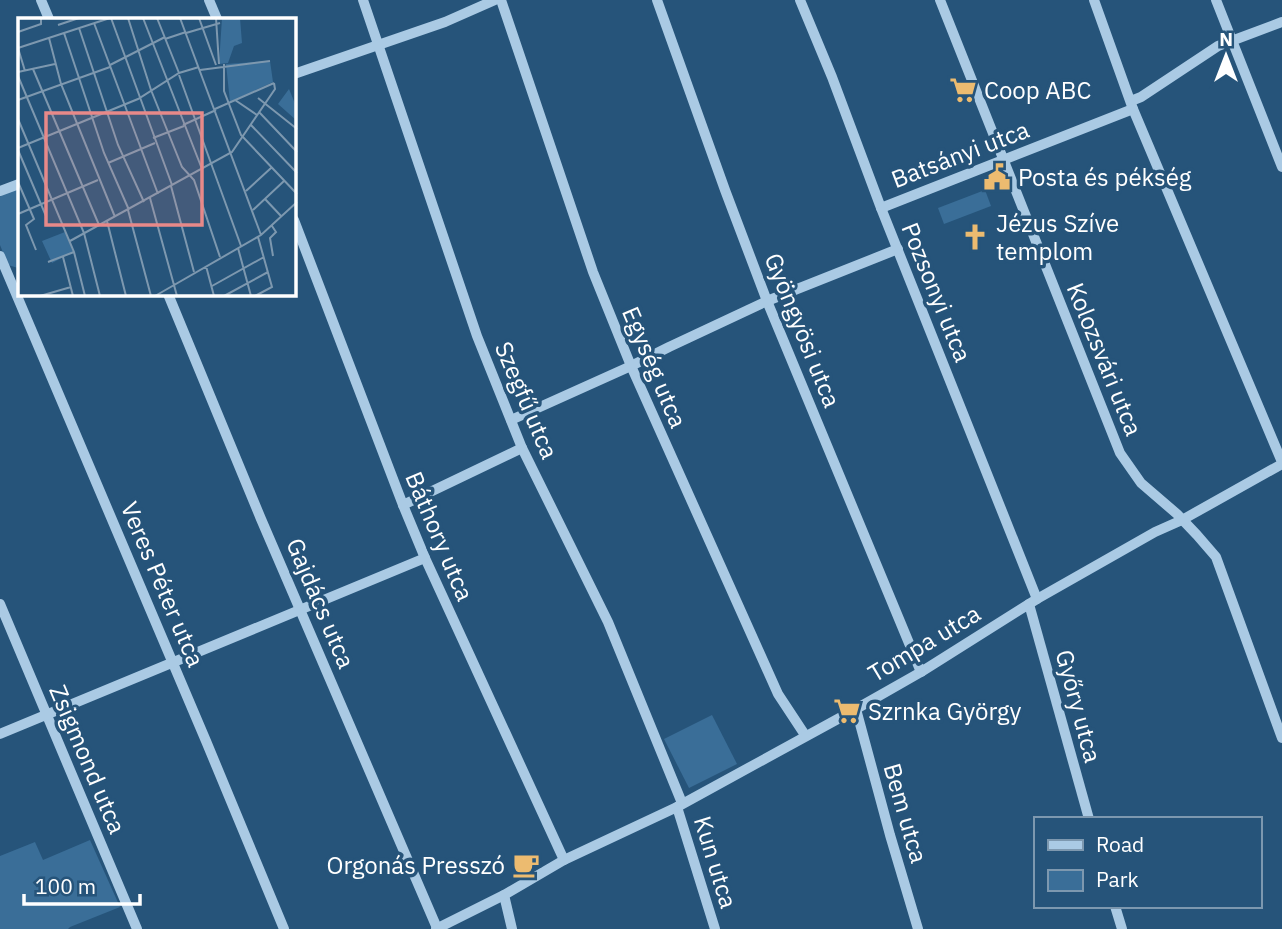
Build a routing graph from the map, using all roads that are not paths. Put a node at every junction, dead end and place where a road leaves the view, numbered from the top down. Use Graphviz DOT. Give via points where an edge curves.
graph roads {
  1 [pos="41,0"];
  2 [pos="209,0"];
  3 [pos="363,0"];
  4 [pos="495,0"];
  5 [pos="501,0"];
  6 [pos="657,0"];
  7 [pos="800,0"];
  8 [pos="940,0"];
  9 [pos="1094,0"];
  10 [pos="1216,0"];
  11 [pos="49,18"];
  12 [pos="216,18"];
  13 [pos="1282,22"];
  14 [pos="1231,42"];
  15 [pos="379,44"];
  16 [pos="296,73"];
  17 [pos="1132,105"];
  18 [pos="1002,160"];
  19 [pos="1282,167"];
  20 [pos="18,184"];
  21 [pos="0,191"];
  22 [pos="881,208"];
  23 [pos="296,225"];
  24 [pos="898,248"];
  25 [pos="0,256"];
  26 [pos="18,272"];
  27 [pos="9,277"];
  28 [pos="169,296"];
  29 [pos="767,301"];
  30 [pos="631,366"];
  31 [pos="511,419"];
  32 [pos="523,448"];
  33 [pos="1282,463"];
  34 [pos="403,505"];
  35 [pos="1182,520"];
  36 [pos="425,558"];
  37 [pos="1033,602"];
  38 [pos="0,604"];
  39 [pos="301,609"];
  40 [pos="173,662"];
  41 [pos="921,672"];
  42 [pos="856,709"];
  43 [pos="46,714"];
  44 [pos="0,734"];
  45 [pos="805,736"];
  46 [pos="1282,738"];
  47 [pos="679,805"];
  48 [pos="1088,817"];
  49 [pos="564,860"];
  50 [pos="504,895"];
  51 [pos="1116,908"];
  52 [pos="137,929"];
  53 [pos="284,929"];
  54 [pos="436,929"];
  55 [pos="512,929"];
  56 [pos="715,929"];
  57 [pos="918,929"];
  58 [pos="1122,929"];
  1 -- 11 [label="street"];
  2 -- 12 [label="street"];
  3 -- 15 [label="street, Szegfű utca"];
  4 -- 15 [label="street"];
  5 -- 30 [label="street, Egység utca" via="593,272"];
  6 -- 29 [label="street, Gyöngyösi utca"];
  7 -- 22 [label="street, Pozsonyi utca"];
  8 -- 18 [label="street, Kolozsvári utca"];
  9 -- 17 [label="street"];
  10 -- 14 [label="street"];
  13 -- 14 [label="street, Batsányi utca"];
  14 -- 17 [label="street, Batsányi utca" via="1218,46"];
  14 -- 19 [label="street"];
  15 -- 16 [label="street"];
  15 -- 31 [label="street, Szegfű utca" via="477,336"];
  17 -- 18 [label="street, Batsányi utca"];
  17 -- 33 [label="street"];
  18 -- 22 [label="street, Batsányi utca"];
  18 -- 35 [label="street, Kolozsvári utca" via="1120,453 1141,483"];
  20 -- 21 [label="street"];
  22 -- 24 [label="street, Pozsonyi utca"];
  23 -- 34 [label="street, Báthory utca"];
  24 -- 29 [label="street"];
  24 -- 37 [label="street, Pozsonyi utca"];
  25 -- 27 [label="street, Veres Péter utca"];
  26 -- 27 [label="street"];
  27 -- 40 [label="street, Veres Péter utca"];
  28 -- 39 [label="street, Gajdács utca"];
  29 -- 30 [label="street"];
  29 -- 41 [label="street, Gyöngyösi utca"];
  30 -- 31 [label="street"];
  30 -- 45 [label="street, Egység utca" via="778,694"];
  31 -- 32 [label="street, Szegfű utca"];
  32 -- 34 [label="street"];
  32 -- 47 [label="street, Szegfű utca" via="608,622"];
  33 -- 35 [label="street, Tompa utca"];
  34 -- 36 [label="street, Báthory utca"];
  35 -- 37 [label="street, Tompa utca"];
  35 -- 46 [label="street, Kolozsvári utca" via="1216,557"];
  36 -- 39 [label="street"];
  36 -- 49 [label="street, Báthory utca"];
  37 -- 41 [label="street, Tompa utca"];
  37 -- 48 [label="street, Győry utca"];
  38 -- 43 [label="street, Zsigmond utca"];
  39 -- 40 [label="street"];
  39 -- 54 [label="street, Gajdács utca"];
  40 -- 43 [label="street"];
  40 -- 53 [label="street, Veres Péter utca"];
  41 -- 42 [label="street, Tompa utca"];
  42 -- 45 [label="street, Tompa utca"];
  42 -- 57 [label="street, Bem utca"];
  43 -- 44 [label="street"];
  43 -- 52 [label="street, Zsigmond utca"];
  45 -- 47 [label="street, Tompa utca"];
  47 -- 49 [label="street, Tompa utca"];
  47 -- 56 [label="street, Kun utca"];
  49 -- 50 [label="street, Tompa utca"];
  50 -- 54 [label="street, Tompa utca"];
  50 -- 55 [label="street"];
  51 -- 58 [label="street"];
}
